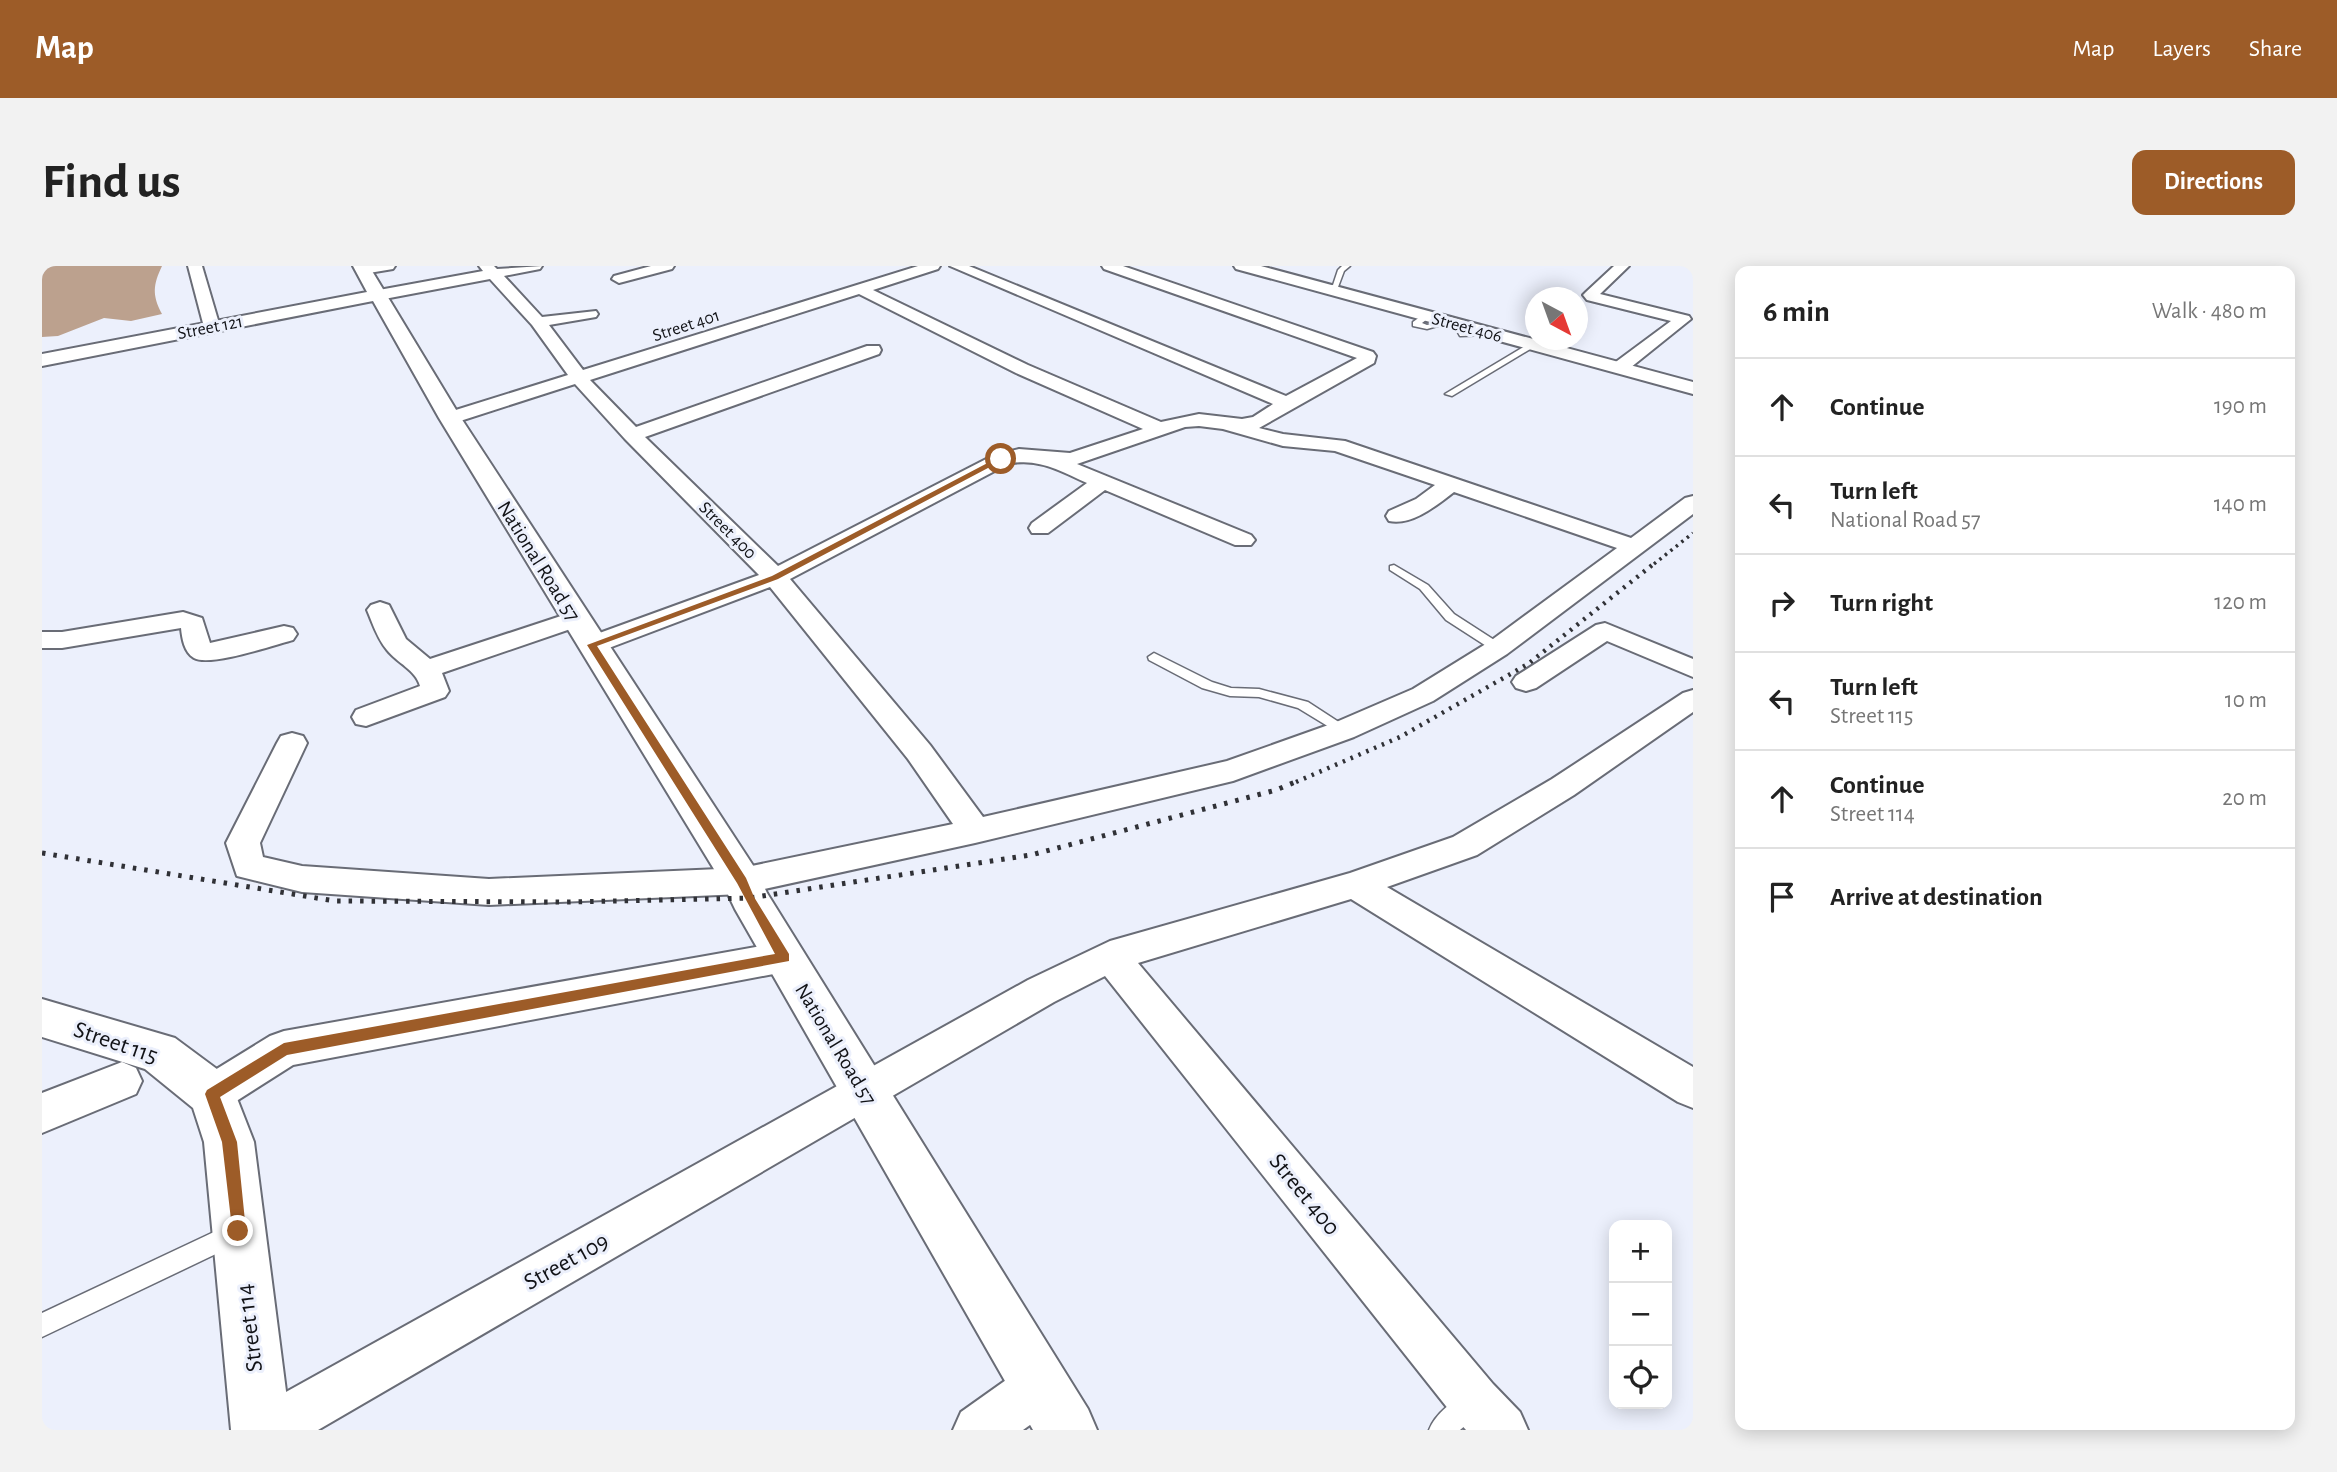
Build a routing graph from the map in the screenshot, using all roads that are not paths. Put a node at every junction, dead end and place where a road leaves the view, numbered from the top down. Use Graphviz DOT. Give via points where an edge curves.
graph roads {
  1 [pos="195,266"];
  2 [pos="535,266"];
  3 [pos="667,266"];
  4 [pos="933,266"];
  5 [pos="957,266"];
  6 [pos="1109,266"];
  7 [pos="1242,266"];
  8 [pos="1347,266"];
  9 [pos="1619,266"];
  10 [pos="646,268"];
  11 [pos="490,270"];
  12 [pos="373,274"];
  13 [pos="619,279"];
  14 [pos="860,289"];
  15 [pos="1328,289"];
  16 [pos="590,314"];
  17 [pos="538,322"];
  18 [pos="212,327"];
  19 [pos="1525,343"];
  20 [pos="873,350"];
  21 [pos="1525,350"];
  22 [pos="1552,350"];
  23 [pos="42,360"];
  24 [pos="1619,368"];
  25 [pos="580,379"];
  26 [pos="1693,388"];
  27 [pos="1449,394"];
  28 [pos="1287,404"];
  29 [pos="450,418"];
  30 [pos="1226,425"];
  31 [pos="1160,429"];
  32 [pos="632,435"];
  33 [pos="1049,459"];
  34 [pos="1103,481"];
  35 [pos="1452,483"];
  36 [pos="1693,503"];
  37 [pos="1397,516"];
  38 [pos="1040,528"];
  39 [pos="1243,540"];
  40 [pos="1636,547"];
  41 [pos="1394,568"];
  42 [pos="775,577"];
  43 [pos="380,610"];
  44 [pos="584,632"];
  45 [pos="285,634"];
  46 [pos="42,640"];
  47 [pos="1499,648"];
  48 [pos="1154,657"];
  49 [pos="1693,668"];
  50 [pos="425,670"];
  51 [pos="1527,682"];
  52 [pos="1693,699"];
  53 [pos="366,717"];
  54 [pos="1345,730"];
  55 [pos="292,743"];
  56 [pos="975,831"];
  57 [pos="742,881"];
  58 [pos="1355,885"];
  59 [pos="1110,956"];
  60 [pos="784,957"];
  61 [pos="42,1018"];
  62 [pos="159,1053"];
  63 [pos="122,1081"];
  64 [pos="1693,1090"];
  65 [pos="865,1093"];
  66 [pos="42,1113"];
  67 [pos="221,1118"];
  68 [pos="238,1231"];
  69 [pos="42,1325"];
  70 [pos="1041,1386"];
  71 [pos="1488,1416"];
  72 [pos="261,1430"];
  73 [pos="268,1430"];
  74 [pos="979,1430"];
  75 [pos="1067,1430"];
  76 [pos="1441,1430"];
  1 -- 18 [label="street"];
  2 -- 11 [label="street"];
  3 -- 10 [label="street"];
  4 -- 14 [label="street, Street 401"];
  5 -- 28 [label="street"];
  6 -- 28 [label="street" via="1368,358"];
  7 -- 15 [label="main road, Street 406"];
  8 -- 15 [label="lane" via="1336,286"];
  9 -- 24 [label="street" via="1592,297 1683,319"];
  10 -- 13 [label="street"];
  11 -- 12 [label="street"];
  11 -- 17 [label="street, Street 400"];
  12 -- 18 [label="main road, Street 121"];
  12 -- 29 [label="main road, National Road 57"];
  14 -- 25 [label="street, Street 401"];
  14 -- 31 [label="street" via="1022,369"];
  15 -- 19 [label="main road, Street 406"];
  16 -- 17 [label="street"];
  17 -- 25 [label="street, Street 400"];
  18 -- 23 [label="main road, Street 121"];
  20 -- 32 [label="street"];
  21 -- 27 [label="lane"];
  22 -- 24 [label="main road, Street 406"];
  24 -- 26 [label="main road, Street 406"];
  25 -- 29 [label="street, Street 401"];
  25 -- 32 [label="street, Street 400"];
  28 -- 30 [label="street" via="1259,422"];
  29 -- 44 [label="main road, National Road 57"];
  30 -- 31 [label="street" via="1199,420"];
  30 -- 35 [label="street" via="1283,440 1338,445"];
  31 -- 33 [label="street" via="1071,459"];
  32 -- 42 [label="street, Street 400"];
  33 -- 34 [label="street"];
  33 -- 42 [label="street" via="1019,455 1001,459"];
  34 -- 38 [label="street"];
  34 -- 39 [label="street"];
  35 -- 37 [label="street"];
  35 -- 40 [label="street"];
  36 -- 40 [label="street"];
  40 -- 47 [label="street"];
  41 -- 47 [label="lane" via="1423,587 1450,617"];
  42 -- 44 [label="street"];
  42 -- 56 [label="street, Street 400" via="919,752"];
  43 -- 50 [label="street" via="395,644"];
  44 -- 50 [label="street"];
  44 -- 57 [label="main road, National Road 57"];
  45 -- 46 [label="street" via="203,652 196,643 193,624 183,620"];
  47 -- 54 [label="street" via="1423,695"];
  48 -- 54 [label="lane" via="1207,685 1303,705"];
  49 -- 51 [label="street" via="1605,631"];
  50 -- 53 [label="street" via="435,691"];
  52 -- 58 [label="street, Street 109" via="1563,787 1465,846"];
  54 -- 56 [label="street" via="1233,770"];
  55 -- 57 [label="street" via="243,843 249,867 302,878 489,892"];
  56 -- 57 [label="street"];
  57 -- 60 [label="main road, National Road 57"];
  58 -- 59 [label="street, Street 109"];
  58 -- 64 [label="street"];
  59 -- 65 [label="street, Street 109"];
  59 -- 71 [label="street, Street 400"];
  60 -- 65 [label="main road, National Road 57"];
  60 -- 67 [label="street" via="284,1049"];
  61 -- 62 [label="main road, Street 115"];
  62 -- 63 [label="lane"];
  62 -- 67 [label="main road, Street 115"];
  63 -- 66 [label="street"];
  65 -- 70 [label="main road, National Road 57"];
  65 -- 73 [label="street, Street 109"];
  67 -- 68 [label="main road, Street 114"];
  68 -- 69 [label="lane"];
  68 -- 72 [label="main road, Street 114"];
  70 -- 74 [label="street"];
  70 -- 75 [label="main road, National Road 57"];
  71 -- 76 [label="lane"];
}
